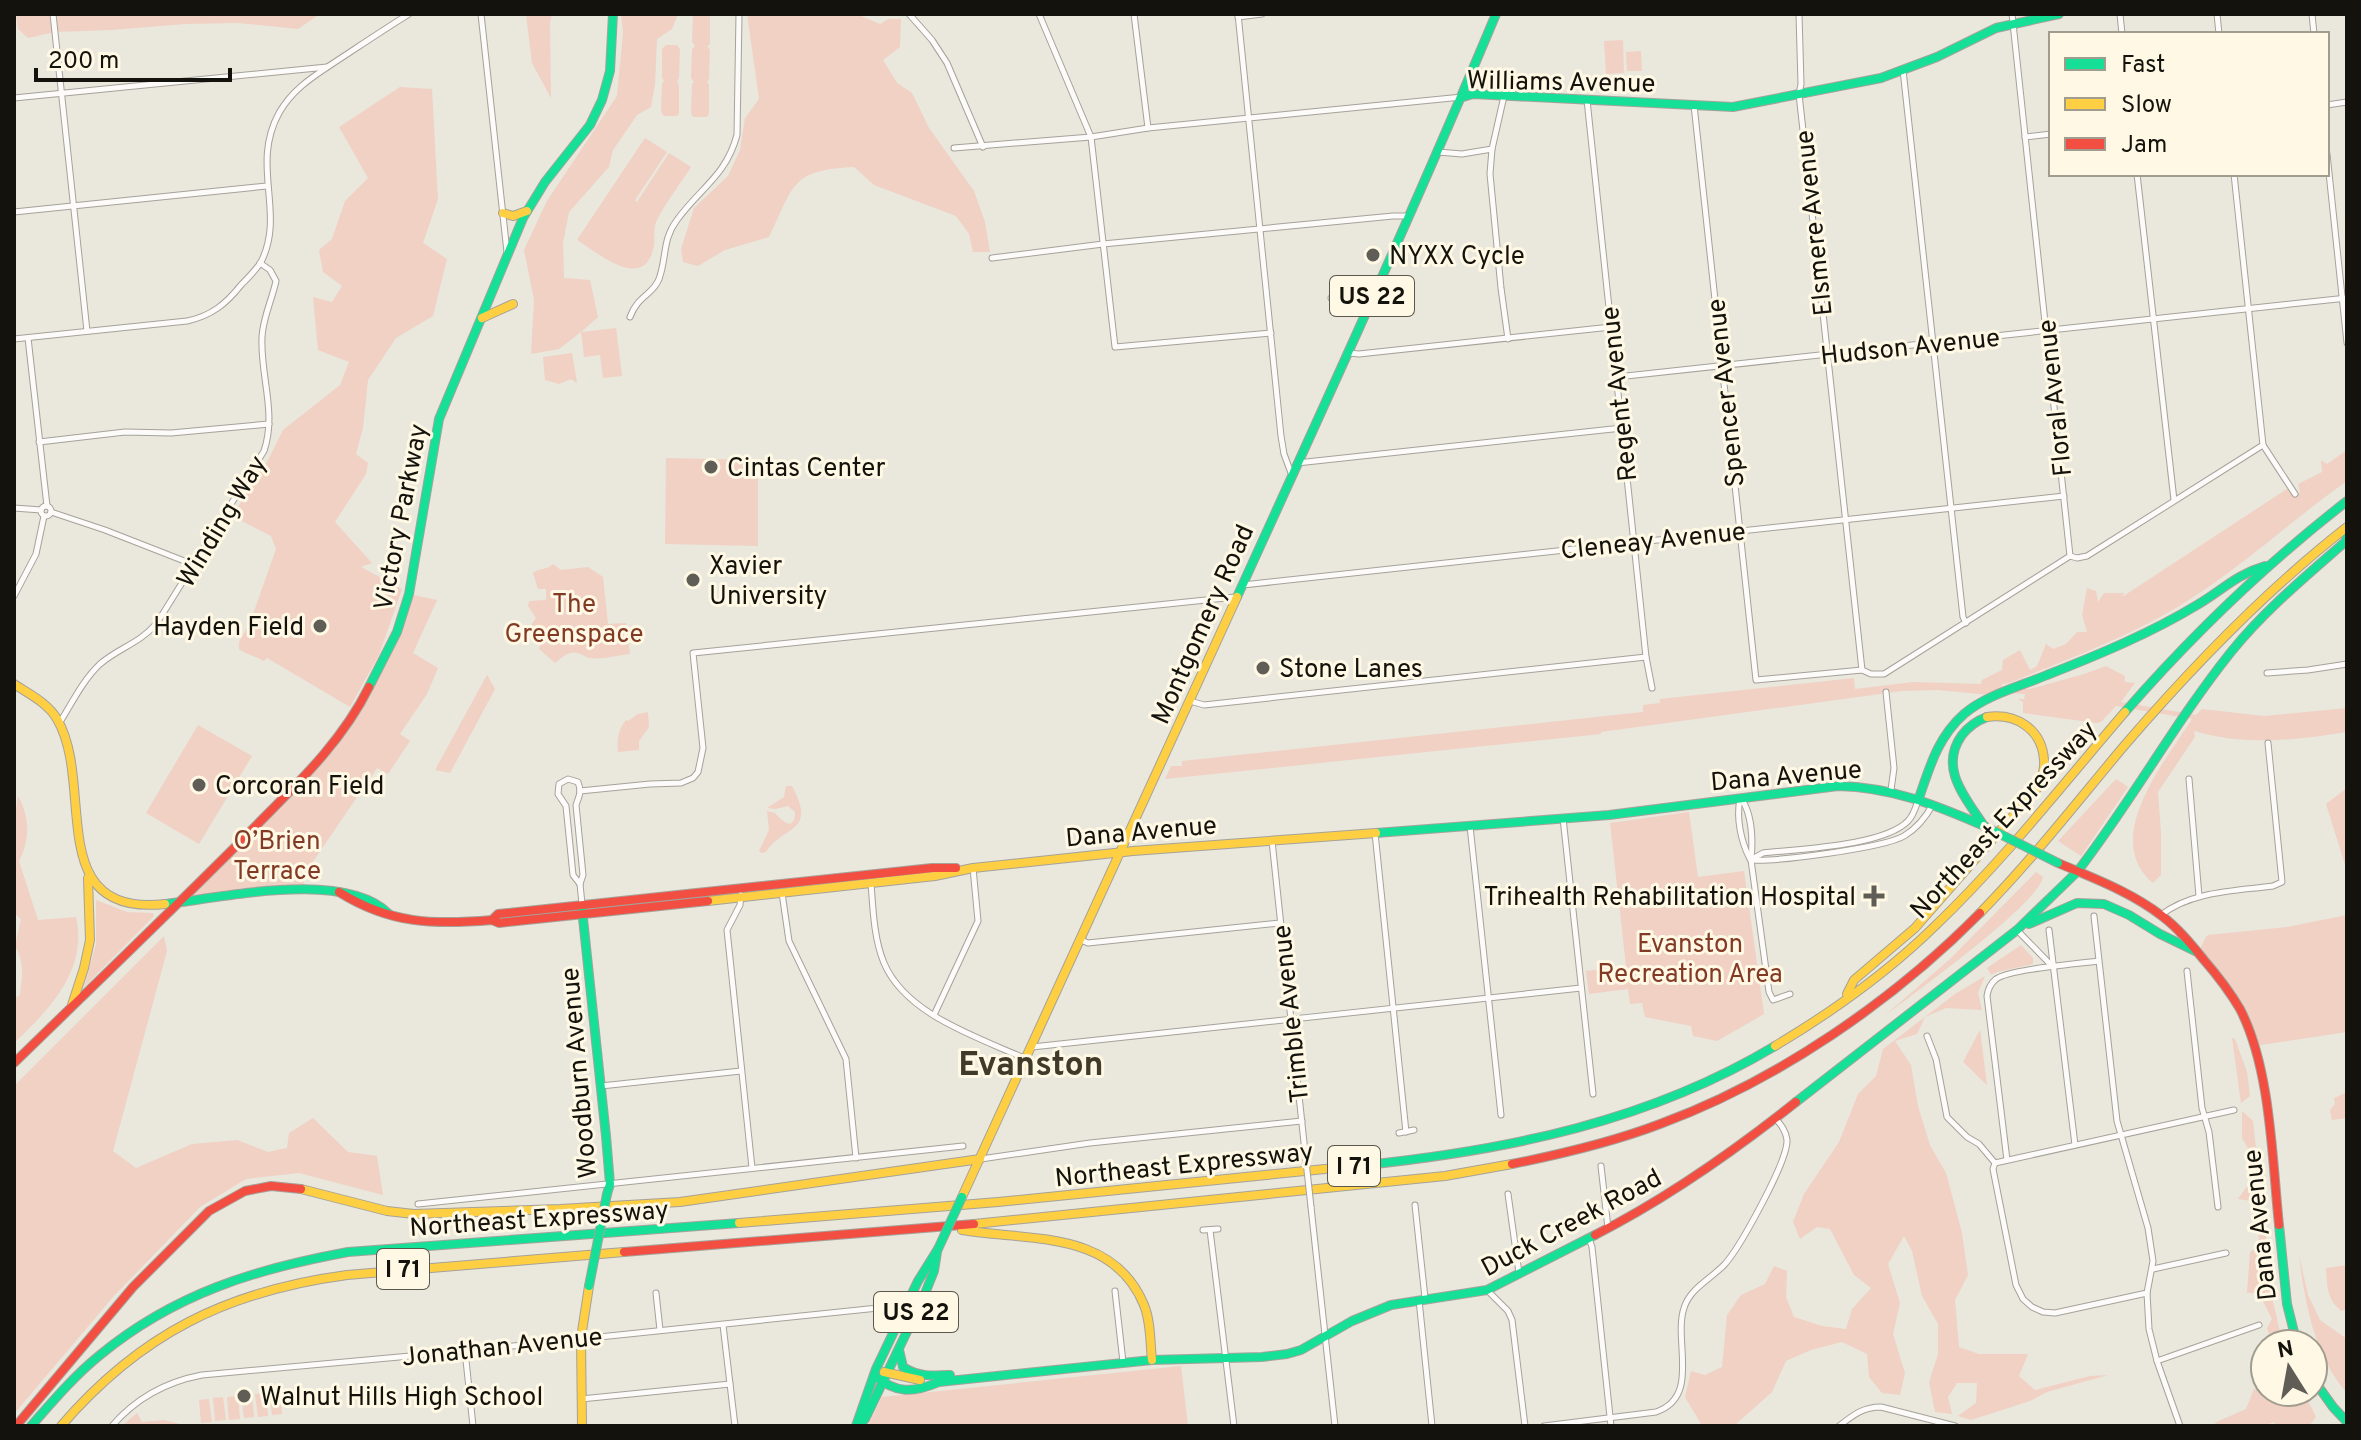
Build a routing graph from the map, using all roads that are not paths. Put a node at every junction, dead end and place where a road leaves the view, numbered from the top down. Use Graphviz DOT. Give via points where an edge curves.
graph roads {
  1 [pos="53,14"];
  2 [pos="409,14"];
  3 [pos="481,14"];
  4 [pos="613,14"];
  5 [pos="739,14"];
  6 [pos="909,14"];
  7 [pos="1039,14"];
  8 [pos="1134,14"];
  9 [pos="1262,14"];
  10 [pos="1496,14"];
  11 [pos="1799,14"];
  12 [pos="2059,14"];
  13 [pos="1238,15"];
  14 [pos="2012,19"];
  15 [pos="329,67"];
  16 [pos="1903,70"];
  17 [pos="61,93"];
  18 [pos="1799,94"];
  19 [pos="1504,96"];
  20 [pos="1463,97"];
  21 [pos="14,98"];
  22 [pos="1587,100"];
  23 [pos="1694,105"];
  24 [pos="1250,120"];
  25 [pos="1148,128"];
  26 [pos="2049,134"];
  27 [pos="1091,137"];
  28 [pos="2025,137"];
  29 [pos="983,147"];
  30 [pos="954,148"];
  31 [pos="1492,149"];
  32 [pos="1438,152"];
  33 [pos="2329,170"];
  34 [pos="2137,176"];
  35 [pos="2234,176"];
  36 [pos="267,186"];
  37 [pos="73,206"];
  38 [pos="527,210"];
  39 [pos="14,212"];
  40 [pos="503,213"];
  41 [pos="1407,216"];
  42 [pos="1261,229"];
  43 [pos="1103,244"];
  44 [pos="508,257"];
  45 [pos="992,258"];
  46 [pos="260,263"];
  47 [pos="1331,298"];
  48 [pos="2345,298"];
  49 [pos="513,304"];
  50 [pos="2248,309"];
  51 [pos="1365,314"];
  52 [pos="630,317"];
  53 [pos="482,319"];
  54 [pos="2154,319"];
  55 [pos="1611,327"];
  56 [pos="87,331"];
  57 [pos="2047,331"];
  58 [pos="1271,333"];
  59 [pos="28,338"];
  60 [pos="14,339"];
  61 [pos="1508,339"];
  62 [pos="1933,342"];
  63 [pos="2347,343"];
  64 [pos="1348,353"];
  65 [pos="1829,354"];
  66 [pos="1722,366"];
  67 [pos="1617,377"];
  68 [pos="269,424"];
  69 [pos="1622,428"];
  70 [pos="39,442"];
  71 [pos="2263,445"];
  72 [pos="1296,463"];
  73 [pos="1291,473"];
  74 [pos="2295,494"];
  75 [pos="2064,496"];
  76 [pos="2174,500"];
  77 [pos="2347,501"];
  78 [pos="14,508"];
  79 [pos="1951,508"];
  80 [pos="46,511"];
  81 [pos="1845,519"];
  82 [pos="2347,527"];
  83 [pos="1740,531"];
  84 [pos="2347,537"];
  85 [pos="1634,542"];
  86 [pos="2070,556"];
  87 [pos="193,564"];
  88 [pos="2267,566"];
  89 [pos="1242,585"];
  90 [pos="14,596"];
  91 [pos="1236,597"];
  92 [pos="1966,623"];
  93 [pos="1646,657"];
  94 [pos="2347,664"];
  95 [pos="1862,670"];
  96 [pos="2267,673"];
  97 [pos="14,684"];
  98 [pos="1652,688"];
  99 [pos="1886,692"];
  100 [pos="1189,701"];
  101 [pos="60,722"];
  102 [pos="2268,743"];
  103 [pos="2189,779"];
  104 [pos="1891,790"];
  105 [pos="580,791"];
  106 [pos="1741,798"];
  107 [pos="1919,798"];
  108 [pos="1933,804"];
  109 [pos="1563,818"];
  110 [pos="1470,826"];
  111 [pos="1984,826"];
  112 [pos="1375,833"];
  113 [pos="1272,841"];
  114 [pos="1121,852"];
  115 [pos="1751,860"];
  116 [pos="973,868"];
  117 [pos="2077,872"];
  118 [pos="88,877"];
  119 [pos="203,879"];
  120 [pos="870,879"];
  121 [pos="580,884"];
  122 [pos="782,888"];
  123 [pos="741,892"];
  124 [pos="2199,896"];
  125 [pos="210,898"];
  126 [pos="180,901"];
  127 [pos="582,910"];
  128 [pos="2161,915"];
  129 [pos="2094,916"];
  130 [pos="1280,923"];
  131 [pos="2017,930"];
  132 [pos="2049,930"];
  133 [pos="1080,940"];
  134 [pos="2198,952"];
  135 [pos="2098,961"];
  136 [pos="2052,966"];
  137 [pos="2187,971"];
  138 [pos="1581,988"];
  139 [pos="1790,994"];
  140 [pos="1488,998"];
  141 [pos="1845,998"];
  142 [pos="1393,1008"];
  143 [pos="70,1009"];
  144 [pos="934,1015"];
  145 [pos="1290,1019"];
  146 [pos="1927,1036"];
  147 [pos="1031,1047"];
  148 [pos="1026,1059"];
  149 [pos="14,1063"];
  150 [pos="741,1071"];
  151 [pos="601,1086"];
  152 [pos="1593,1094"];
  153 [pos="2234,1110"];
  154 [pos="1501,1115"];
  155 [pos="2205,1116"];
  156 [pos="1776,1119"];
  157 [pos="1302,1121"];
  158 [pos="1414,1130"];
  159 [pos="2120,1134"];
  160 [pos="2075,1145"];
  161 [pos="963,1146"];
  162 [pos="856,1158"];
  163 [pos="980,1159"];
  164 [pos="2007,1160"];
  165 [pos="1995,1163"];
  166 [pos="1601,1166"];
  167 [pos="752,1168"];
  168 [pos="610,1184"];
  169 [pos="1508,1194"];
  170 [pos="418,1204"];
  171 [pos="1415,1205"];
  172 [pos="2218,1207"];
  173 [pos="953,1227"];
  174 [pos="1218,1229"];
  175 [pos="1608,1229"];
  176 [pos="1589,1238"];
  177 [pos="938,1249"];
  178 [pos="2226,1253"];
  179 [pos="2153,1269"];
  180 [pos="1519,1274"];
  181 [pos="1487,1290"];
  182 [pos="1115,1291"];
  183 [pos="656,1293"];
  184 [pos="2147,1293"];
  185 [pos="1422,1298"];
  186 [pos="907,1305"];
  187 [pos="723,1325"];
  188 [pos="2259,1325"];
  189 [pos="2293,1328"];
  190 [pos="660,1330"];
  191 [pos="1326,1334"];
  192 [pos="581,1338"];
  193 [pos="899,1350"];
  194 [pos="465,1351"];
  195 [pos="1225,1356"];
  196 [pos="1152,1360"];
  197 [pos="2157,1361"];
  198 [pos="1123,1363"];
  199 [pos="875,1372"];
  200 [pos="885,1377"];
  201 [pos="969,1379"];
  202 [pos="939,1382"];
  203 [pos="730,1384"];
  204 [pos="580,1399"];
  205 [pos="2329,1399"];
  206 [pos="1610,1418"];
  207 [pos="2347,1422"];
  208 [pos="16,1426"];
  209 [pos="31,1426"];
  210 [pos="61,1426"];
  211 [pos="112,1426"];
  212 [pos="473,1426"];
  213 [pos="582,1426"];
  214 [pos="735,1426"];
  215 [pos="858,1426"];
  216 [pos="1234,1426"];
  217 [pos="1335,1426"];
  218 [pos="1432,1426"];
  219 [pos="1525,1426"];
  220 [pos="1544,1426"];
  221 [pos="1611,1426"];
  222 [pos="1839,1426"];
  223 [pos="1955,1426"];
  224 [pos="2180,1426"];
  1 -- 17 [label="street"];
  2 -- 15 [label="street"];
  3 -- 40 [label="street"];
  4 -- 38 [label="main road, Victory Parkway" via="610,71 597,112"];
  5 -- 52 [label="street" via="733,150 668,234 659,280"];
  6 -- 29 [label="street" via="947,63"];
  7 -- 27 [label="street"];
  8 -- 25 [label="street"];
  9 -- 13 [label="street"];
  10 -- 20 [label="main road, Montgomery Road / US 22"];
  11 -- 18 [label="street, Elsmere Avenue"];
  12 -- 14 [label="main road, Williams Avenue"];
  13 -- 24 [label="street"];
  14 -- 16 [label="main road, Williams Avenue"];
  14 -- 28 [label="street, Floral Avenue"];
  15 -- 17 [label="street"];
  15 -- 36 [label="street" via="299,87 278,116 266,153"];
  16 -- 18 [label="main road, Williams Avenue"];
  16 -- 62 [label="street"];
  17 -- 21 [label="street"];
  17 -- 37 [label="street"];
  18 -- 23 [label="main road, Williams Avenue" via="1733,107"];
  18 -- 65 [label="street, Elsmere Avenue"];
  19 -- 20 [label="main road, Williams Avenue"];
  19 -- 22 [label="main road, Williams Avenue"];
  19 -- 31 [label="street"];
  20 -- 24 [label="street, Williams Avenue"];
  20 -- 32 [label="main road, Montgomery Road / US 22"];
  22 -- 23 [label="main road, Williams Avenue"];
  22 -- 55 [label="street, Regent Avenue"];
  23 -- 66 [label="street, Spencer Avenue"];
  24 -- 25 [label="street, Williams Avenue"];
  24 -- 42 [label="street"];
  25 -- 27 [label="street, Williams Avenue"];
  26 -- 28 [label="street"];
  27 -- 29 [label="street, Williams Avenue"];
  27 -- 43 [label="street"];
  28 -- 57 [label="street, Floral Avenue"];
  29 -- 30 [label="street, Williams Avenue"];
  31 -- 32 [label="street"];
  31 -- 61 [label="street" via="1490,174"];
  32 -- 41 [label="main road, Montgomery Road / US 22"];
  33 -- 48 [label="street"];
  34 -- 54 [label="street"];
  35 -- 50 [label="street"];
  36 -- 37 [label="street"];
  36 -- 46 [label="street" via="271,226"];
  37 -- 39 [label="street"];
  37 -- 56 [label="street"];
  38 -- 40 [label="main road" via="513,216"];
  38 -- 44 [label="main road, Victory Parkway"];
  40 -- 44 [label="street"];
  41 -- 42 [label="street"];
  41 -- 51 [label="main road, Montgomery Road / US 22"];
  42 -- 43 [label="street"];
  42 -- 58 [label="street"];
  43 -- 45 [label="street"];
  43 -- 58 [label="street" via="1115,347"];
  44 -- 53 [label="main road, Victory Parkway"];
  46 -- 56 [label="street" via="231,298 207,315"];
  46 -- 68 [label="street, Winding Way" via="276,281 262,339"];
  47 -- 51 [label="street"];
  48 -- 50 [label="street, Hudson Avenue"];
  48 -- 63 [label="street"];
  49 -- 53 [label="main road"];
  50 -- 54 [label="street, Hudson Avenue"];
  50 -- 71 [label="street"];
  51 -- 64 [label="main road, Montgomery Road / US 22"];
  53 -- 119 [label="main road, Victory Parkway" via="439,419 409,594 373,682 319,761"];
  54 -- 57 [label="street, Hudson Avenue"];
  54 -- 76 [label="street"];
  55 -- 61 [label="street"];
  55 -- 67 [label="street, Regent Avenue"];
  56 -- 59 [label="street"];
  57 -- 62 [label="street, Hudson Avenue"];
  57 -- 75 [label="street, Floral Avenue"];
  58 -- 73 [label="street" via="1284,454"];
  59 -- 60 [label="street"];
  59 -- 70 [label="street"];
  61 -- 64 [label="street"];
  62 -- 65 [label="street, Hudson Avenue"];
  62 -- 79 [label="street"];
  64 -- 72 [label="main road, Montgomery Road / US 22"];
  65 -- 66 [label="street, Hudson Avenue"];
  65 -- 81 [label="street, Elsmere Avenue"];
  66 -- 67 [label="street, Hudson Avenue"];
  66 -- 83 [label="street, Spencer Avenue"];
  67 -- 69 [label="street, Regent Avenue"];
  68 -- 70 [label="street"];
  68 -- 87 [label="street, Winding Way" via="257,464"];
  69 -- 72 [label="street"];
  69 -- 85 [label="street, Regent Avenue"];
  70 -- 80 [label="street"];
  71 -- 74 [label="street"];
  71 -- 76 [label="street"];
  72 -- 73 [label="main road, Montgomery Road / US 22"];
  73 -- 89 [label="main road, Montgomery Road / US 22"];
  75 -- 79 [label="street, Cleneay Avenue"];
  75 -- 86 [label="street, Floral Avenue"];
  76 -- 86 [label="street" via="2087,556"];
  77 -- 88 [label="main road, Northeast Expressway / I 71"];
  78 -- 80 [label="street"];
  79 -- 81 [label="street, Cleneay Avenue"];
  79 -- 92 [label="street"];
  80 -- 87 [label="street"];
  80 -- 90 [label="street" via="36,554"];
  81 -- 83 [label="street, Cleneay Avenue"];
  81 -- 95 [label="street, Elsmere Avenue"];
  82 -- 173 [label="main road, Northeast Expressway / I 71" via="2231,629 1940,953 1840,1031 1720,1099 1646,1129 1523,1163 1445,1176"];
  83 -- 85 [label="street, Cleneay Avenue"];
  83 -- 95 [label="street, Spencer Avenue" via="1756,680"];
  84 -- 117 [label="main road, Duck Creek Road" via="2231,651"];
  85 -- 89 [label="street, Cleneay Avenue"];
  85 -- 93 [label="street, Regent Avenue"];
  86 -- 92 [label="street"];
  87 -- 101 [label="street, Winding Way" via="147,634 92,673"];
  88 -- 107 [label="main road" via="2247,571 2180,615 1966,712 1936,748"];
  88 -- 141 [label="main road, Northeast Expressway / I 71" via="2208,622 1950,912"];
  89 -- 91 [label="main road, Montgomery Road / US 22"];
  91 -- 100 [label="main road, Montgomery Road / US 22"];
  91 -- 105 [label="street" via="693,653 703,748 698,772 681,783"];
  92 -- 95 [label="street" via="1892,670"];
  93 -- 98 [label="street, Regent Avenue"];
  93 -- 100 [label="street" via="1204,705"];
  94 -- 96 [label="street"];
  97 -- 101 [label="main road"];
  99 -- 104 [label="street" via="1894,768"];
  100 -- 114 [label="main road, Montgomery Road / US 22"];
  101 -- 118 [label="main road"];
  102 -- 124 [label="street" via="2282,882"];
  103 -- 124 [label="street"];
  104 -- 106 [label="main road, Dana Avenue" via="1838,786"];
  104 -- 107 [label="main road, Dana Avenue"];
  105 -- 121 [label="street"];
  105 -- 121 [label="street" via="572,779 557,788 566,806 573,875"];
  106 -- 109 [label="main road, Dana Avenue"];
  106 -- 115 [label="street" via="1738,810"];
  107 -- 108 [label="main road, Dana Avenue"];
  107 -- 115 [label="street" via="1912,816 1890,834 1763,853"];
  108 -- 111 [label="main road, Dana Avenue"];
  108 -- 115 [label="street" via="1913,830 1892,841"];
  109 -- 110 [label="main road, Dana Avenue"];
  109 -- 138 [label="street"];
  110 -- 112 [label="main road, Dana Avenue"];
  110 -- 140 [label="street"];
  111 -- 117 [label="main road, Dana Avenue, bridge"];
  111 -- 141 [label="main road" via="1958,785 1952,754 1971,724 1996,715 2013,717 2034,731 2044,747 2040,785 1915,928 1854,980"];
  112 -- 113 [label="main road, Dana Avenue"];
  112 -- 142 [label="street"];
  113 -- 114 [label="main road, Dana Avenue"];
  113 -- 130 [label="street, Trimble Avenue"];
  114 -- 116 [label="main road, Dana Avenue"];
  114 -- 133 [label="main road, Montgomery Road / US 22"];
  115 -- 139 [label="street" via="1769,992 1773,1000"];
  116 -- 120 [label="main road, Dana Avenue" via="932,868"];
  116 -- 144 [label="street" via="978,921"];
  117 -- 128 [label="main road, Dana Avenue"];
  117 -- 131 [label="main road, Duck Creek Road"];
  118 -- 126 [label="main road, Dana Avenue" via="102,892 126,904"];
  118 -- 143 [label="main road" via="90,940"];
  119 -- 125 [label="main road"];
  119 -- 126 [label="main road, Victory Parkway"];
  120 -- 122 [label="main road, Dana Avenue"];
  120 -- 144 [label="street" via="877,937 890,976 905,995"];
  121 -- 127 [label="street"];
  122 -- 123 [label="main road, Dana Avenue"];
  122 -- 162 [label="street" via="789,941 846,1059"];
  123 -- 127 [label="main road, Dana Avenue"];
  123 -- 150 [label="street" via="727,930"];
  124 -- 128 [label="street"];
  125 -- 126 [label="main road, Dana Avenue"];
  125 -- 127 [label="main road, Dana Avenue" via="285,889 339,892 374,913 428,923 499,923"];
  126 -- 143 [label="main road, Victory Parkway"];
  127 -- 151 [label="main road, Woodburn Avenue"];
  128 -- 134 [label="main road, Dana Avenue"];
  129 -- 135 [label="street"];
  130 -- 133 [label="street"];
  130 -- 145 [label="street, Trimble Avenue"];
  131 -- 134 [label="main road" via="2077,903 2094,903 2129,915"];
  131 -- 136 [label="street"];
  131 -- 156 [label="main road, Duck Creek Road"];
  132 -- 136 [label="street"];
  133 -- 147 [label="main road, Montgomery Road / US 22"];
  134 -- 189 [label="main road, Dana Avenue" via="2240,1010 2259,1063"];
  135 -- 136 [label="street"];
  135 -- 159 [label="street"];
  136 -- 160 [label="street"];
  136 -- 164 [label="street" via="2003,976 1990,985 1987,996"];
  137 -- 155 [label="street" via="2193,985"];
  138 -- 140 [label="street"];
  138 -- 152 [label="street"];
  140 -- 142 [label="street"];
  140 -- 154 [label="street"];
  141 -- 209 [label="main road, Northeast Expressway / I 71" via="1783,1041 1668,1100 1599,1124 1480,1151 1056,1198 303,1259 228,1280 151,1318 83,1368"];
  142 -- 145 [label="street"];
  142 -- 158 [label="street" via="1403,1132"];
  143 -- 149 [label="main road, Victory Parkway"];
  144 -- 148 [label="street"];
  145 -- 147 [label="street"];
  145 -- 157 [label="street, Trimble Avenue"];
  146 -- 165 [label="street" via="1947,1117"];
  147 -- 148 [label="main road, Montgomery Road / US 22"];
  148 -- 163 [label="main road, Montgomery Road / US 22"];
  150 -- 151 [label="street"];
  150 -- 167 [label="street"];
  151 -- 168 [label="main road, Woodburn Avenue"];
  153 -- 155 [label="street"];
  155 -- 159 [label="street"];
  155 -- 172 [label="street"];
  156 -- 175 [label="main road, Duck Creek Road" via="1687,1183"];
  156 -- 206 [label="street" via="1786,1137 1783,1162 1738,1247 1684,1307 1683,1372 1676,1396 1662,1410"];
  157 -- 163 [label="street"];
  157 -- 191 [label="street, Trimble Avenue, bridge"];
  159 -- 160 [label="street"];
  159 -- 179 [label="street" via="2148,1228"];
  160 -- 164 [label="street"];
  161 -- 162 [label="street"];
  162 -- 167 [label="street"];
  163 -- 177 [label="main road, Montgomery Road / US 22, bridge"];
  163 -- 208 [label="main road" via="680,1202 560,1209 414,1214 299,1188 245,1191 209,1211 133,1287"];
  164 -- 165 [label="street"];
  165 -- 184 [label="street" via="2006,1242 2018,1291 2027,1303 2055,1313"];
  166 -- 175 [label="street"];
  167 -- 168 [label="street"];
  168 -- 170 [label="street"];
  168 -- 192 [label="main road, Woodburn Avenue, bridge"];
  169 -- 180 [label="street"];
  171 -- 185 [label="street"];
  173 -- 196 [label="main road" via="1063,1240 1104,1258 1139,1295"];
  173 -- 210 [label="main road, Northeast Expressway / I 71" via="469,1263 273,1288 212,1310 165,1336 98,1384"];
  174 -- 195 [label="street" via="1206,1230"];
  175 -- 176 [label="main road, Duck Creek Road"];
  176 -- 180 [label="main road, Duck Creek Road"];
  176 -- 206 [label="street"];
  177 -- 186 [label="main road, Montgomery Road / US 22"];
  177 -- 193 [label="main road, Montgomery Road / US 22" via="934,1271"];
  178 -- 179 [label="street"];
  179 -- 184 [label="street"];
  180 -- 181 [label="main road, Duck Creek Road"];
  181 -- 185 [label="main road, Duck Creek Road"];
  181 -- 219 [label="street" via="1512,1320"];
  182 -- 198 [label="street"];
  183 -- 190 [label="street"];
  184 -- 197 [label="street"];
  185 -- 191 [label="main road, Duck Creek Road" via="1372,1312"];
  185 -- 218 [label="street"];
  186 -- 187 [label="street, Jonathan Avenue"];
  186 -- 199 [label="main road, Montgomery Road / US 22"];
  187 -- 190 [label="street, Jonathan Avenue"];
  187 -- 203 [label="street"];
  188 -- 197 [label="street"];
  190 -- 192 [label="street, Jonathan Avenue"];
  191 -- 195 [label="main road, Duck Creek Road" via="1287,1354"];
  191 -- 217 [label="street, Trimble Avenue"];
  192 -- 194 [label="street, Jonathan Avenue"];
  192 -- 204 [label="main road, Woodburn Avenue"];
  193 -- 200 [label="main road, Montgomery Road / US 22"];
  193 -- 201 [label="main road" via="903,1367 912,1373"];
  194 -- 211 [label="street, Jonathan Avenue" via="187,1378 145,1396"];
  194 -- 212 [label="street"];
  195 -- 196 [label="main road, Duck Creek Road"];
  195 -- 216 [label="street"];
  196 -- 198 [label="main road, Duck Creek Road"];
  197 -- 224 [label="street"];
  198 -- 201 [label="main road, Duck Creek Road"];
  199 -- 200 [label="main road, Duck Creek Road"];
  199 -- 215 [label="main road, Montgomery Road / US 22"];
  200 -- 202 [label="main road, Duck Creek Road"];
  200 -- 202 [label="main road, Duck Creek Road" via="897,1389"];
  200 -- 215 [label="main road, Montgomery Road / US 22"];
  201 -- 202 [label="main road, Duck Creek Road"];
  203 -- 204 [label="street"];
  203 -- 214 [label="street"];
  204 -- 213 [label="main road, Woodburn Avenue"];
  205 -- 207 [label="main road"];
  206 -- 220 [label="street"];
  206 -- 221 [label="street"];
  222 -- 223 [label="street" via="1871,1407"];
}
